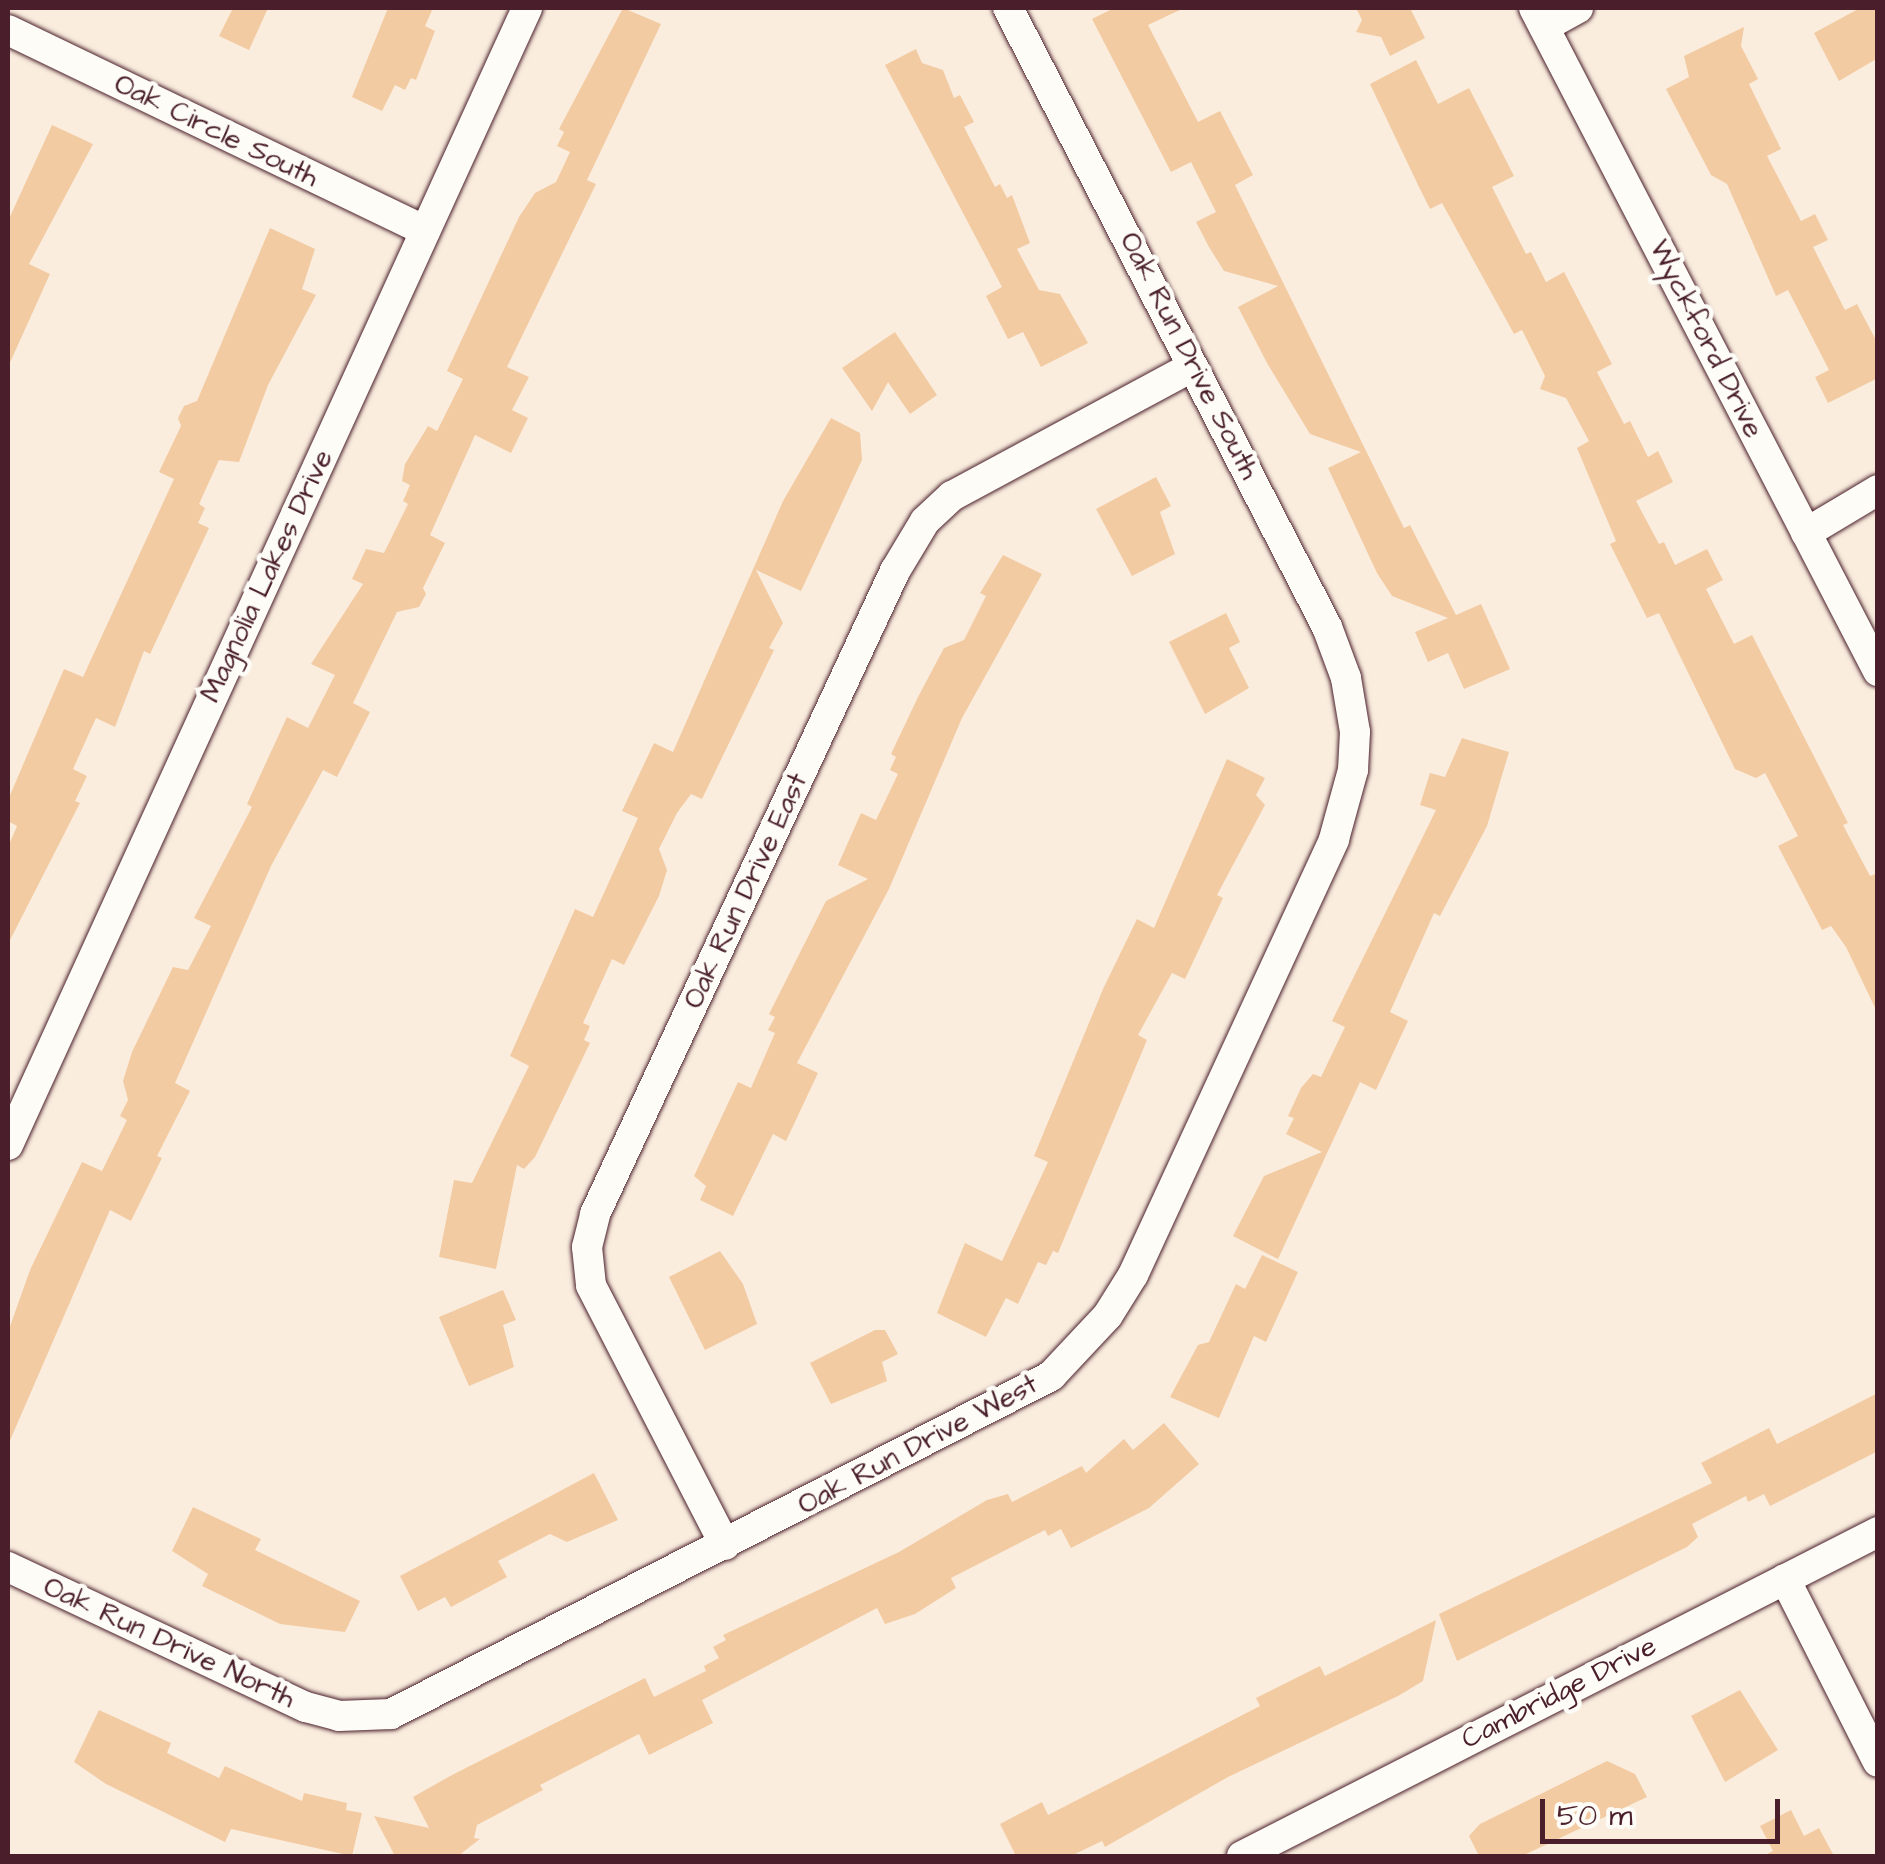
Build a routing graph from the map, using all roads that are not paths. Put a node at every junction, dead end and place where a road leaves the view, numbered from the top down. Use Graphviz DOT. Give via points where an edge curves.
graph roads {
  1 [pos="527,8"];
  2 [pos="1008,8"];
  3 [pos="1578,8"];
  4 [pos="1539,17"];
  5 [pos="8,30"];
  6 [pos="424,231"];
  7 [pos="1192,367"];
  8 [pos="1878,490"];
  9 [pos="1806,533"];
  10 [pos="1878,670"];
  11 [pos="1352,712"];
  12 [pos="8,1145"];
  13 [pos="1878,1532"];
  14 [pos="725,1545"];
  15 [pos="8,1567"];
  16 [pos="1785,1578"];
  17 [pos="392,1714"];
  18 [pos="1878,1762"];
  19 [pos="1242,1856"];
  1 -- 6 [label="street, Magnolia Lakes Drive"];
  2 -- 7 [label="street, Oak Run Drive South"];
  3 -- 4 [label="street"];
  4 -- 9 [label="street, Wyckford Drive"];
  5 -- 6 [label="street, Oak Circle South"];
  6 -- 12 [label="street, Magnolia Lakes Drive"];
  7 -- 11 [label="street, Oak Run Drive South" via="1328,628"];
  7 -- 14 [label="street, Oak Run Drive East" via="952,496 924,521 894,571 595,1214 587,1248 591,1285"];
  8 -- 9 [label="street"];
  9 -- 10 [label="street, Wyckford Drive"];
  11 -- 14 [label="street, Oak Run Drive West" via="1353,770 1334,839 1133,1275 1091,1338 1051,1376"];
  13 -- 16 [label="street, Cambridge Drive"];
  14 -- 17 [label="street, Oak Run Drive West"];
  15 -- 17 [label="street, Oak Run Drive North" via="306,1707 339,1716"];
  16 -- 18 [label="street"];
  16 -- 19 [label="street, Cambridge Drive"];
}
